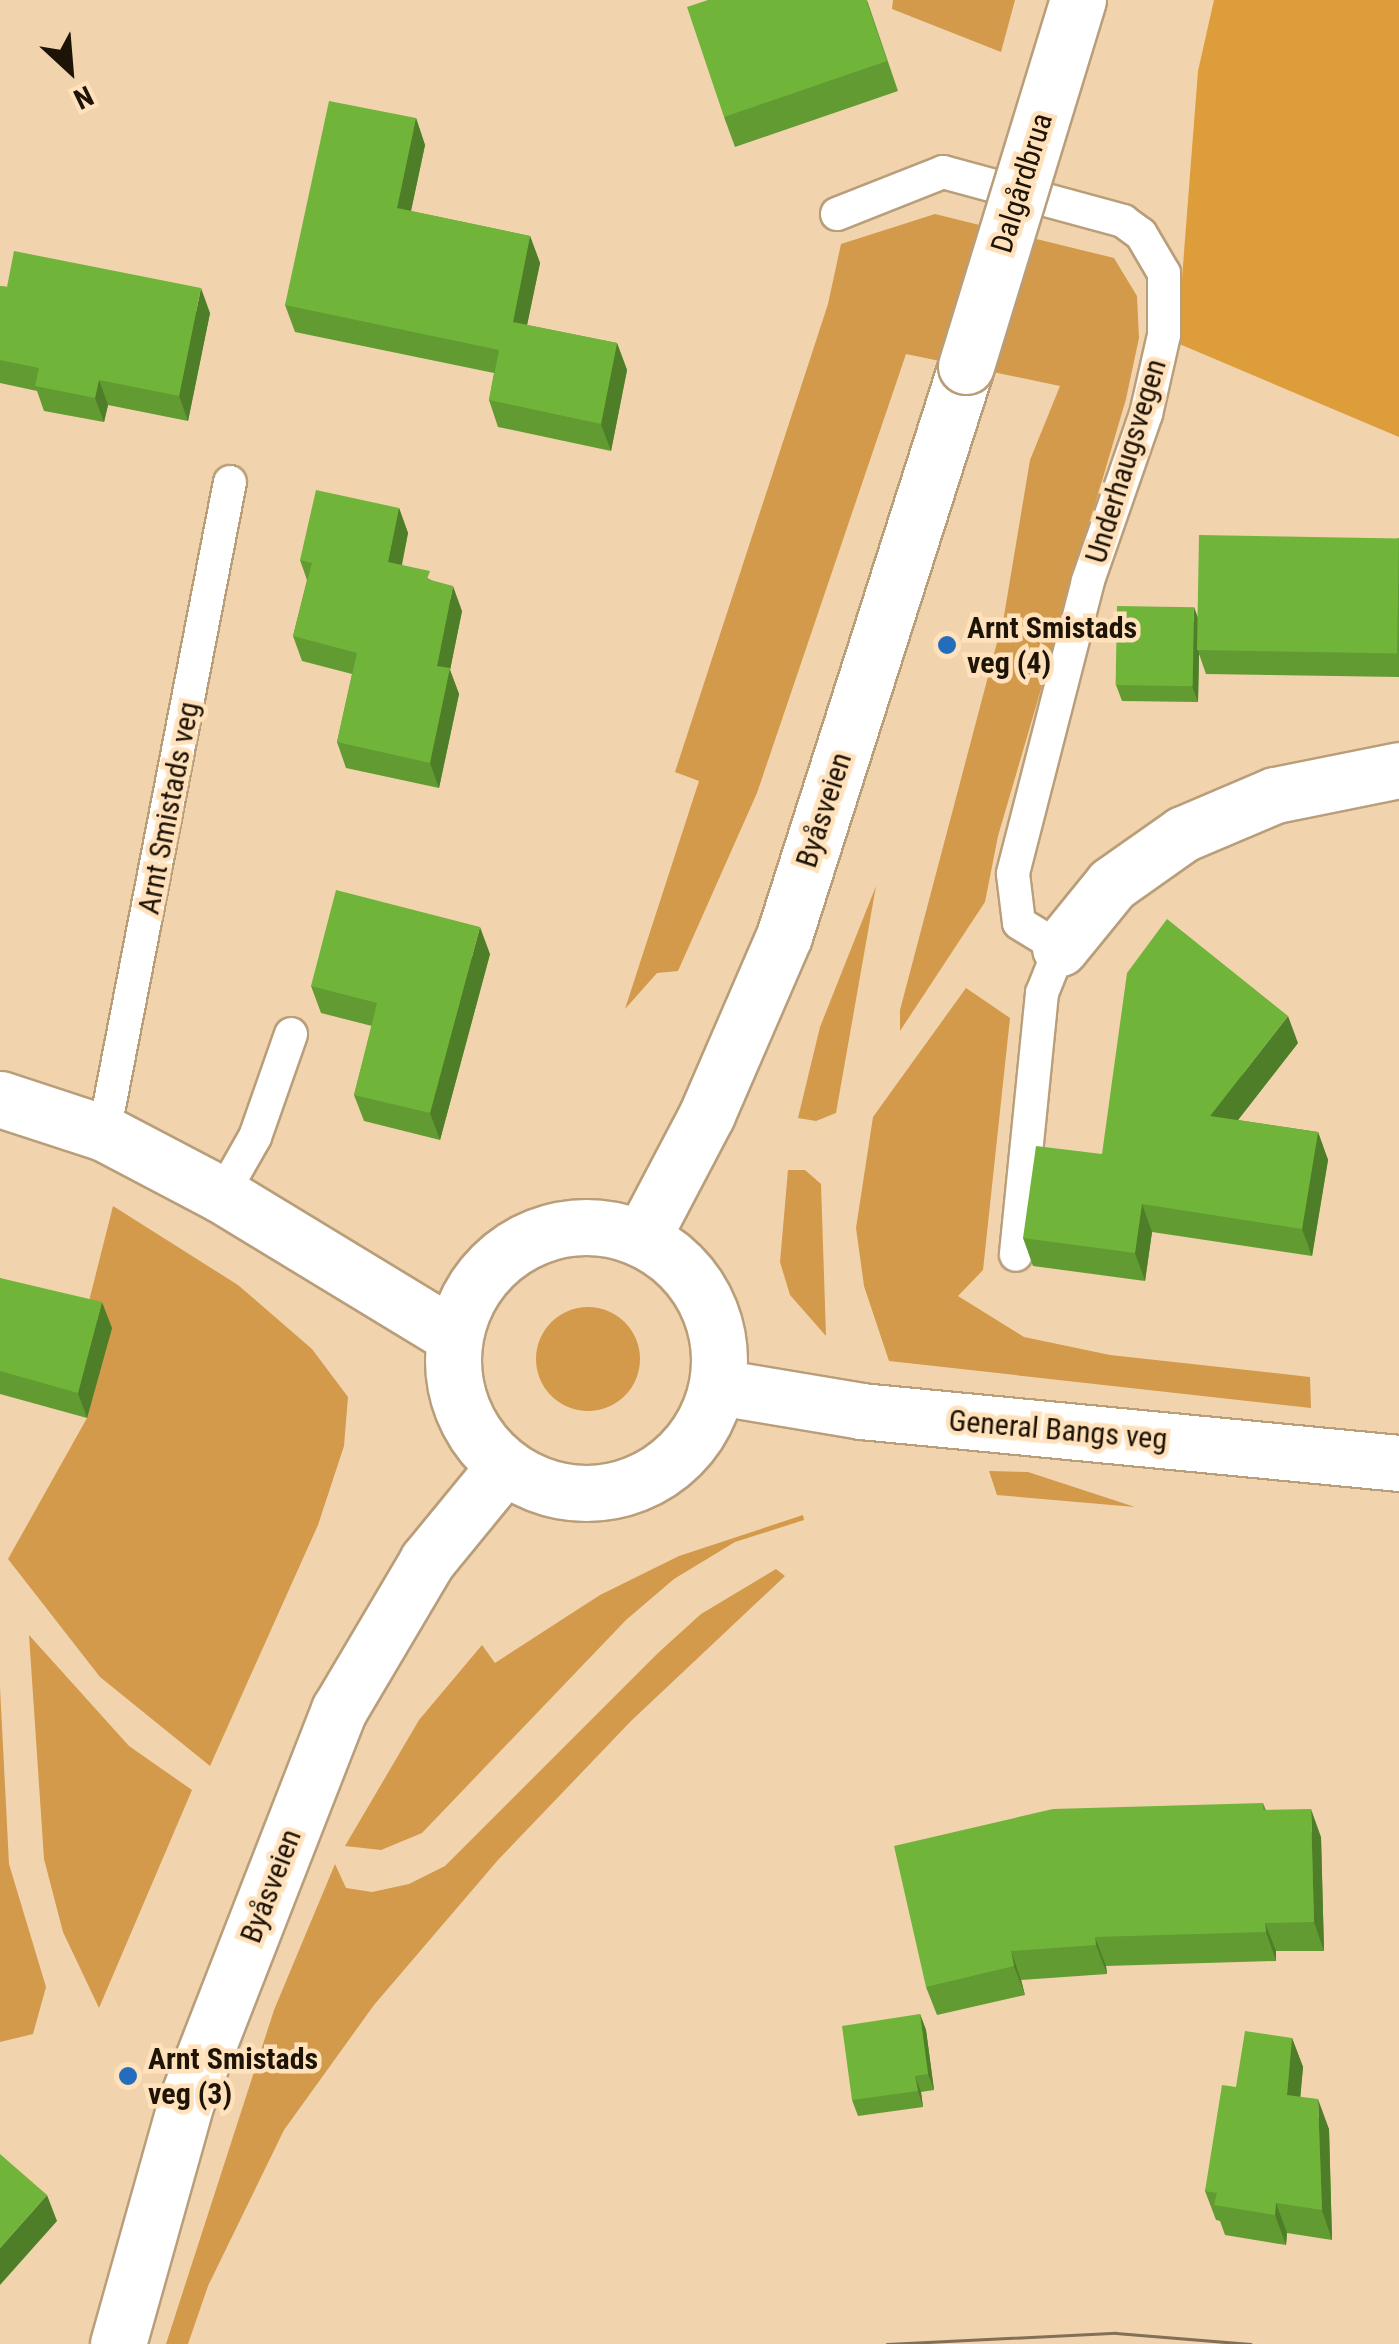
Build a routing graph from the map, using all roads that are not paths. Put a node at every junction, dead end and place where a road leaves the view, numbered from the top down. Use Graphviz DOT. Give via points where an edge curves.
graph roads {
  1 [pos="1078,0"];
  2 [pos="837,214"];
  3 [pos="966,366"];
  4 [pos="230,482"];
  5 [pos="1399,770"];
  6 [pos="1060,948"];
  7 [pos="291,1034"];
  8 [pos="0,1099"];
  9 [pos="104,1133"];
  10 [pos="222,1195"];
  11 [pos="642,1238"];
  12 [pos="1016,1255"];
  13 [pos="454,1336"];
  14 [pos="718,1387"];
  15 [pos="1399,1463"];
  16 [pos="504,1467"];
  17 [pos="118,2344"];
  1 -- 3 [label="main road, Dalgårdbrua, bridge"];
  2 -- 6 [label="lane, Underhaugsvegen" via="943,172 1124,221 1142,234 1164,272 1164,335 1146,414 1088,581 1012,874 1019,923"];
  3 -- 11 [label="main road, Byåsveien" via="784,936 708,1114"];
  4 -- 9 [label="lane, Arnt Smistads veg"];
  5 -- 6 [label="main road" via="1275,795 1183,834 1112,884"];
  6 -- 12 [label="lane" via="1042,994"];
  7 -- 10 [label="lane" via="255,1137"];
  8 -- 9 [label="main road"];
  9 -- 10 [label="main road"];
  10 -- 13 [label="main road"];
  11 -- 13 [label="main road" via="595,1226 546,1231 504,1254 471,1291"];
  11 -- 14 [label="main road" via="680,1263 706,1298 719,1342"];
  13 -- 16 [label="main road" via="454,1385 466,1415"];
  14 -- 15 [label="main road, General Bangs veg" via="860,1411"];
  14 -- 16 [label="main road" via="702,1429 672,1462 633,1486 589,1494 545,1488"];
  16 -- 17 [label="main road, Byåsveien" via="427,1561 339,1710 186,2102"];
}
